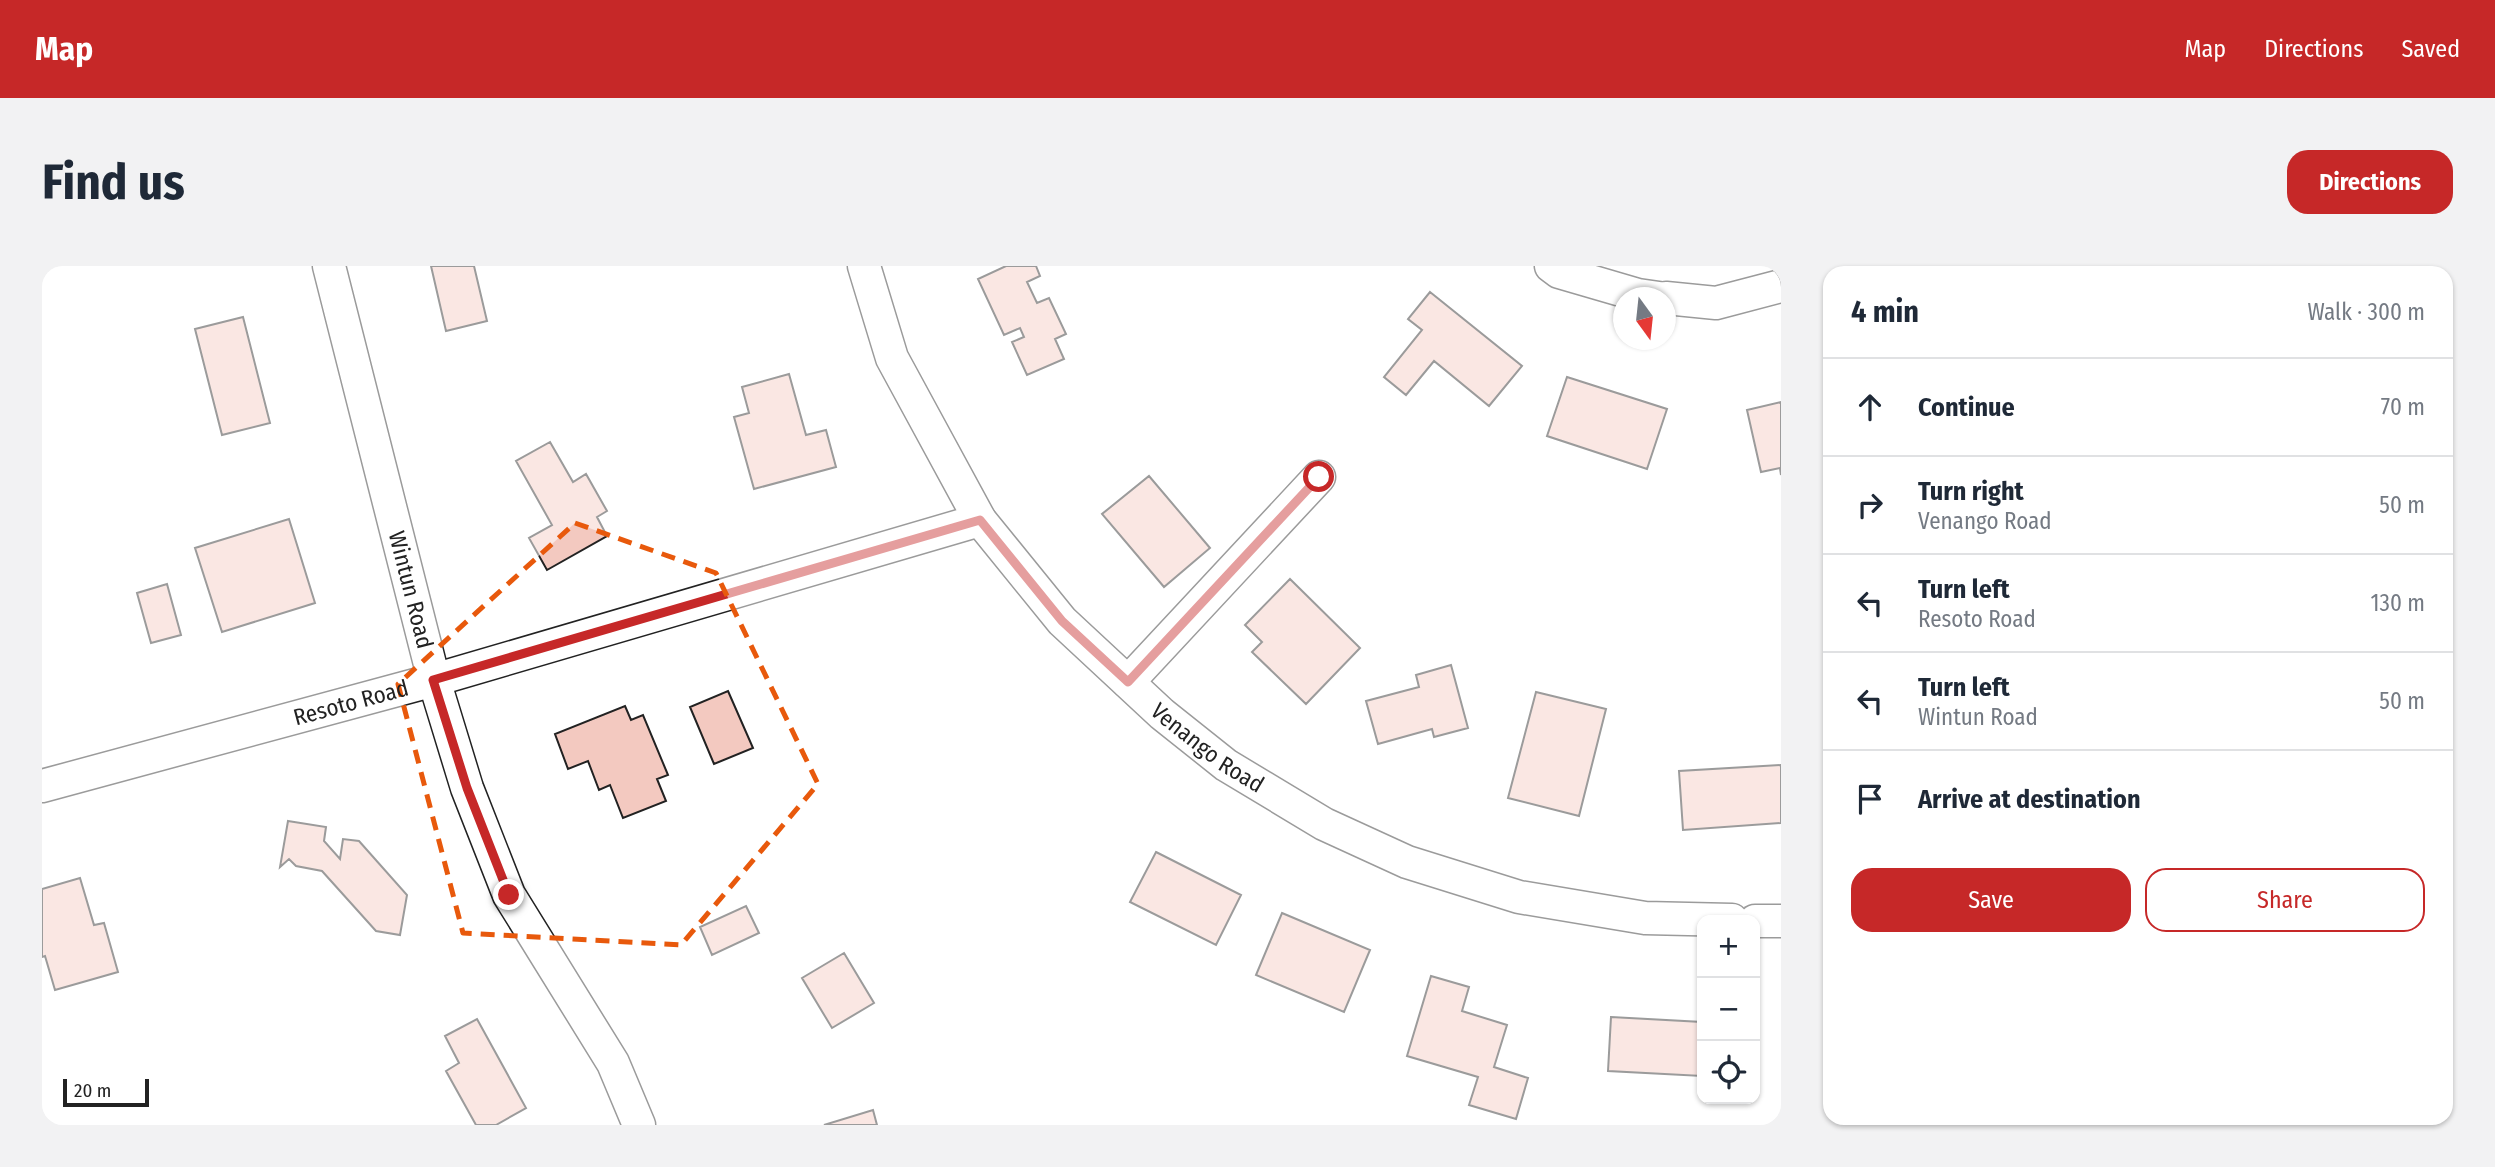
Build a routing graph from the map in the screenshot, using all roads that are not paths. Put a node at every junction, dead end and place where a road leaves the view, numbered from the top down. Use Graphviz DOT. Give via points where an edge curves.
graph roads {
  1 [pos="330,266"];
  2 [pos="864,266"];
  3 [pos="1551,266"];
  4 [pos="1781,286"];
  5 [pos="1613,288"];
  6 [pos="1676,299"];
  7 [pos="1319,477"];
  8 [pos="980,520"];
  9 [pos="433,680"];
  10 [pos="1128,682"];
  11 [pos="42,786"];
  12 [pos="1697,919"];
  13 [pos="1760,921"];
  14 [pos="1781,921"];
  15 [pos="639,1125"];
  1 -- 9 [label="street, Wintun Road"];
  2 -- 8 [label="street, Venango Road" via="892,358"];
  3 -- 5 [label="street"];
  4 -- 6 [label="street" via="1716,303"];
  7 -- 10 [label="street"];
  8 -- 9 [label="street, Resoto Road"];
  8 -- 10 [label="street, Venango Road" via="1062,621"];
  9 -- 11 [label="street, Resoto Road"];
  9 -- 15 [label="street, Wintun Road" via="467,788 509,895 613,1062"];
  10 -- 12 [label="street, Venango Road" via="1226,765 1324,824 1407,862 1519,897 1645,918"];
  13 -- 14 [label="street"];
}
